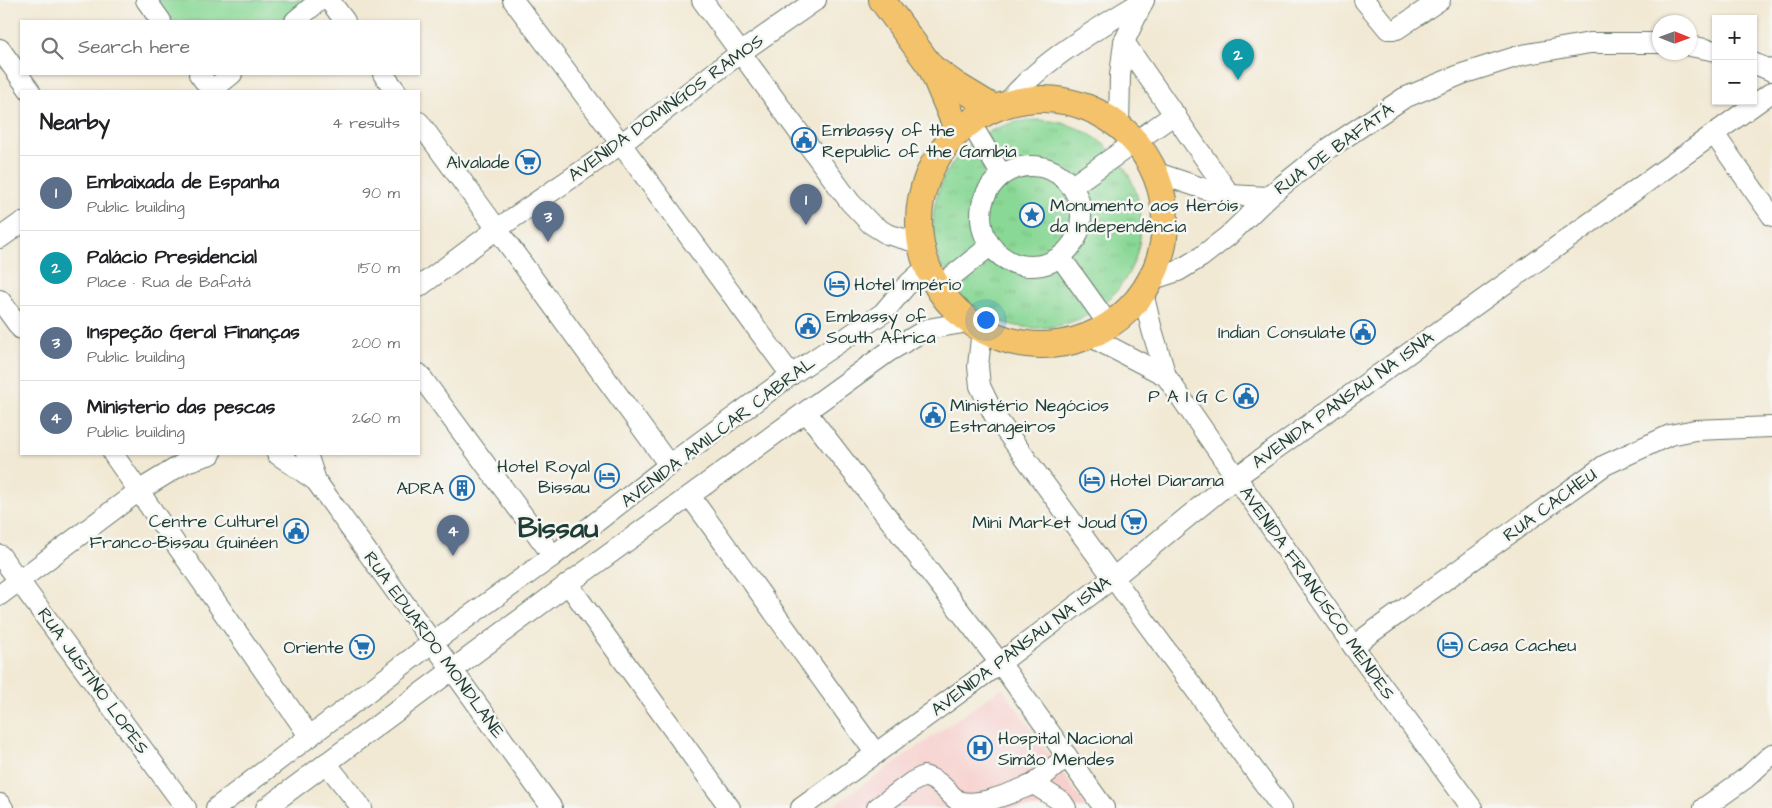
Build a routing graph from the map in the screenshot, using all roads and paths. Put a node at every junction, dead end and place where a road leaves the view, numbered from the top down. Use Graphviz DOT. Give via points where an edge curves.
graph roads {
  1 [pos="146,0"];
  2 [pos="320,0"];
  3 [pos="329,0"];
  4 [pos="513,0"];
  5 [pos="702,0"];
  6 [pos="816,0"];
  7 [pos="882,0"];
  8 [pos="1144,0"];
  9 [pos="1364,0"];
  10 [pos="1440,0"];
  11 [pos="160,20"];
  12 [pos="296,20"];
  13 [pos="344,20"];
  14 [pos="1124,42"];
  15 [pos="1652,43"];
  16 [pos="1697,47"];
  17 [pos="0,49"];
  18 [pos="1712,50"];
  19 [pos="740,53"];
  20 [pos="1757,65"];
  21 [pos="932,67"];
  22 [pos="1772,71"];
  23 [pos="200,75"];
  24 [pos="231,75"];
  25 [pos="384,75"];
  26 [pos="29,90"];
  27 [pos="210,90"];
  28 [pos="212,90"];
  29 [pos="395,90"];
  30 [pos="1772,92"];
  31 [pos="1000,106"];
  32 [pos="1175,114"];
  33 [pos="420,123"];
  34 [pos="964,126"];
  35 [pos="1127,134"];
  36 [pos="1714,134"];
  37 [pos="621,144"];
  38 [pos="1154,172"];
  39 [pos="1001,174"];
  40 [pos="1072,186"];
  41 [pos="1230,195"];
  42 [pos="1268,197"];
  43 [pos="1772,216"];
  44 [pos="20,225"];
  45 [pos="497,229"];
  46 [pos="0,238"];
  47 [pos="990,246"];
  48 [pos="1061,258"];
  49 [pos="929,266"];
  50 [pos="1146,286"];
  51 [pos="420,287"];
  52 [pos="0,300"];
  53 [pos="975,326"];
  54 [pos="20,328"];
  55 [pos="1099,331"];
  56 [pos="420,375"];
  57 [pos="791,375"];
  58 [pos="1166,376"];
  59 [pos="806,413"];
  60 [pos="1772,427"];
  61 [pos="114,455"];
  62 [pos="205,455"];
  63 [pos="278,455"];
  64 [pos="307,455"];
  65 [pos="188,458"];
  66 [pos="669,465"];
  67 [pos="1235,478"];
  68 [pos="316,482"];
  69 [pos="140,490"];
  70 [pos="690,496"];
  71 [pos="0,555"];
  72 [pos="553,556"];
  73 [pos="1113,578"];
  74 [pos="19,581"];
  75 [pos="568,584"];
  76 [pos="0,595"];
  77 [pos="433,642"];
  78 [pos="1352,646"];
  79 [pos="1000,663"];
  80 [pos="452,671"];
  81 [pos="310,738"];
  82 [pos="876,754"];
  83 [pos="1772,754"];
  84 [pos="1067,756"];
  85 [pos="326,763"];
  86 [pos="1034,784"];
  87 [pos="0,804"];
  88 [pos="814,804"];
  89 [pos="3,808"];
  90 [pos="186,808"];
  91 [pos="216,808"];
  92 [pos="266,808"];
  93 [pos="362,808"];
  94 [pos="552,808"];
  95 [pos="730,808"];
  96 [pos="876,808"];
  97 [pos="1066,808"];
  98 [pos="1104,808"];
  99 [pos="1282,808"];
  100 [pos="1472,808"];
  101 [pos="1704,808"];
  1 -- 11 [label="street"];
  2 -- 12 [label="street"];
  3 -- 13 [label="street"];
  4 -- 37 [label="street"];
  5 -- 19 [label="street"];
  6 -- 19 [label="street, AVENIDA DOMINGOS RAMOS"];
  7 -- 21 [label="main road"];
  8 -- 14 [label="street"];
  8 -- 31 [label="street" via="1057,57"];
  9 -- 10 [label="street" via="1388,29 1397,29"];
  14 -- 32 [label="street"];
  14 -- 35 [label="street" via="1120,76"];
  15 -- 42 [label="street, RUA DE BAFATÁ" via="1590,43 1522,55 1462,74 1404,98 1329,148"];
  16 -- 18 [label="street"];
  17 -- 26 [label="street"];
  19 -- 37 [label="street, AVENIDA DOMINGOS RAMOS"];
  19 -- 49 [label="street" via="850,202 871,224"];
  20 -- 22 [label="street"];
  21 -- 31 [label="main road" via="956,85"];
  21 -- 34 [label="main road"];
  23 -- 27 [label="street"];
  24 -- 28 [label="street"];
  25 -- 29 [label="street"];
  30 -- 36 [label="street, AVENIDA PANSAU NA ISNA"];
  31 -- 34 [label="main road"];
  31 -- 35 [label="main road" via="1036,98 1066,100 1094,110"];
  32 -- 35 [label="street"];
  32 -- 41 [label="street"];
  33 -- 45 [label="street"];
  34 -- 39 [label="street"];
  34 -- 49 [label="main road" via="935,160 922,194 919,231"];
  35 -- 38 [label="main road"];
  35 -- 40 [label="street"];
  36 -- 43 [label="street"];
  36 -- 67 [label="street, AVENIDA PANSAU NA ISNA"];
  37 -- 45 [label="street, AVENIDA DOMINGOS RAMOS"];
  37 -- 57 [label="street"];
  38 -- 41 [label="street, RUA DE BAFATÁ"];
  38 -- 50 [label="main road" via="1161,194 1164,238 1159,260"];
  39 -- 40 [label="street" via="1026,165 1052,169"];
  39 -- 47 [label="street" via="984,195 980,221"];
  40 -- 48 [label="street" via="1082,211 1077,237"];
  41 -- 42 [label="street, RUA DE BAFATÁ"];
  42 -- 50 [label="street, RUA DE BAFATÁ" via="1201,257"];
  44 -- 46 [label="street"];
  45 -- 51 [label="street, AVENIDA DOMINGOS RAMOS"];
  45 -- 66 [label="street"];
  47 -- 48 [label="street" via="1010,263 1036,267"];
  47 -- 49 [label="street, AVENIDA AMILCAR CABRAL"];
  48 -- 55 [label="street"];
  49 -- 53 [label="main road" via="951,306"];
  49 -- 57 [label="street, AVENIDA AMILCAR CABRAL" via="883,313"];
  50 -- 55 [label="main road" via="1128,310"];
  50 -- 58 [label="street" via="1152,330"];
  52 -- 54 [label="street"];
  53 -- 55 [label="main road" via="996,337 1027,345 1058,345"];
  53 -- 59 [label="street, AVENIDA AMILCAR CABRAL" via="927,329 888,352"];
  53 -- 73 [label="street" via="980,386 994,415"];
  55 -- 58 [label="street" via="1122,352"];
  56 -- 72 [label="street"];
  57 -- 66 [label="street, AVENIDA AMILCAR CABRAL"];
  58 -- 67 [label="street, AVENIDA FRANCISCO MENDES"];
  59 -- 70 [label="street, AVENIDA AMILCAR CABRAL"];
  59 -- 79 [label="street"];
  60 -- 78 [label="street, RUA CACHEU" via="1695,430 1670,435 1605,466"];
  61 -- 69 [label="street"];
  62 -- 65 [label="street"];
  63 -- 68 [label="street, RUA EDUARDO MONDLANE"];
  64 -- 68 [label="street, RUA EDUARDO MONDLANE"];
  65 -- 69 [label="street"];
  66 -- 72 [label="street, AVENIDA AMILCAR CABRAL"];
  67 -- 73 [label="street, AVENIDA PANSAU NA ISNA"];
  67 -- 78 [label="street, AVENIDA FRANCISCO MENDES"];
  68 -- 77 [label="street, RUA EDUARDO MONDLANE"];
  69 -- 74 [label="street"];
  69 -- 81 [label="street"];
  70 -- 75 [label="street, AVENIDA AMILCAR CABRAL"];
  70 -- 82 [label="street"];
  71 -- 74 [label="street, RUA JUSTINO LOPES"];
  72 -- 77 [label="street, AVENIDA AMILCAR CABRAL"];
  73 -- 79 [label="street, AVENIDA PANSAU NA ISNA"];
  73 -- 99 [label="street"];
  74 -- 76 [label="street"];
  74 -- 90 [label="street, RUA JUSTINO LOPES"];
  75 -- 80 [label="street, AVENIDA AMILCAR CABRAL"];
  75 -- 95 [label="street"];
  77 -- 80 [label="street, RUA EDUARDO MONDLANE"];
  77 -- 81 [label="street, AVENIDA AMILCAR CABRAL"];
  78 -- 100 [label="street, AVENIDA FRANCISCO MENDES"];
  79 -- 82 [label="street, AVENIDA PANSAU NA ISNA"];
  79 -- 84 [label="street"];
  80 -- 85 [label="street, AVENIDA AMILCAR CABRAL"];
  80 -- 94 [label="street, RUA EDUARDO MONDLANE"];
  81 -- 91 [label="street, AVENIDA AMILCAR CABRAL"];
  82 -- 88 [label="street, AVENIDA PANSAU NA ISNA"];
  83 -- 101 [label="street" via="1746,778"];
  84 -- 86 [label="street"];
  84 -- 98 [label="street"];
  85 -- 92 [label="street, AVENIDA AMILCAR CABRAL"];
  85 -- 93 [label="street"];
  86 -- 96 [label="street" via="990,805 978,806 960,803 936,780 924,776"];
  86 -- 97 [label="street"];
  87 -- 89 [label="street"];
}
